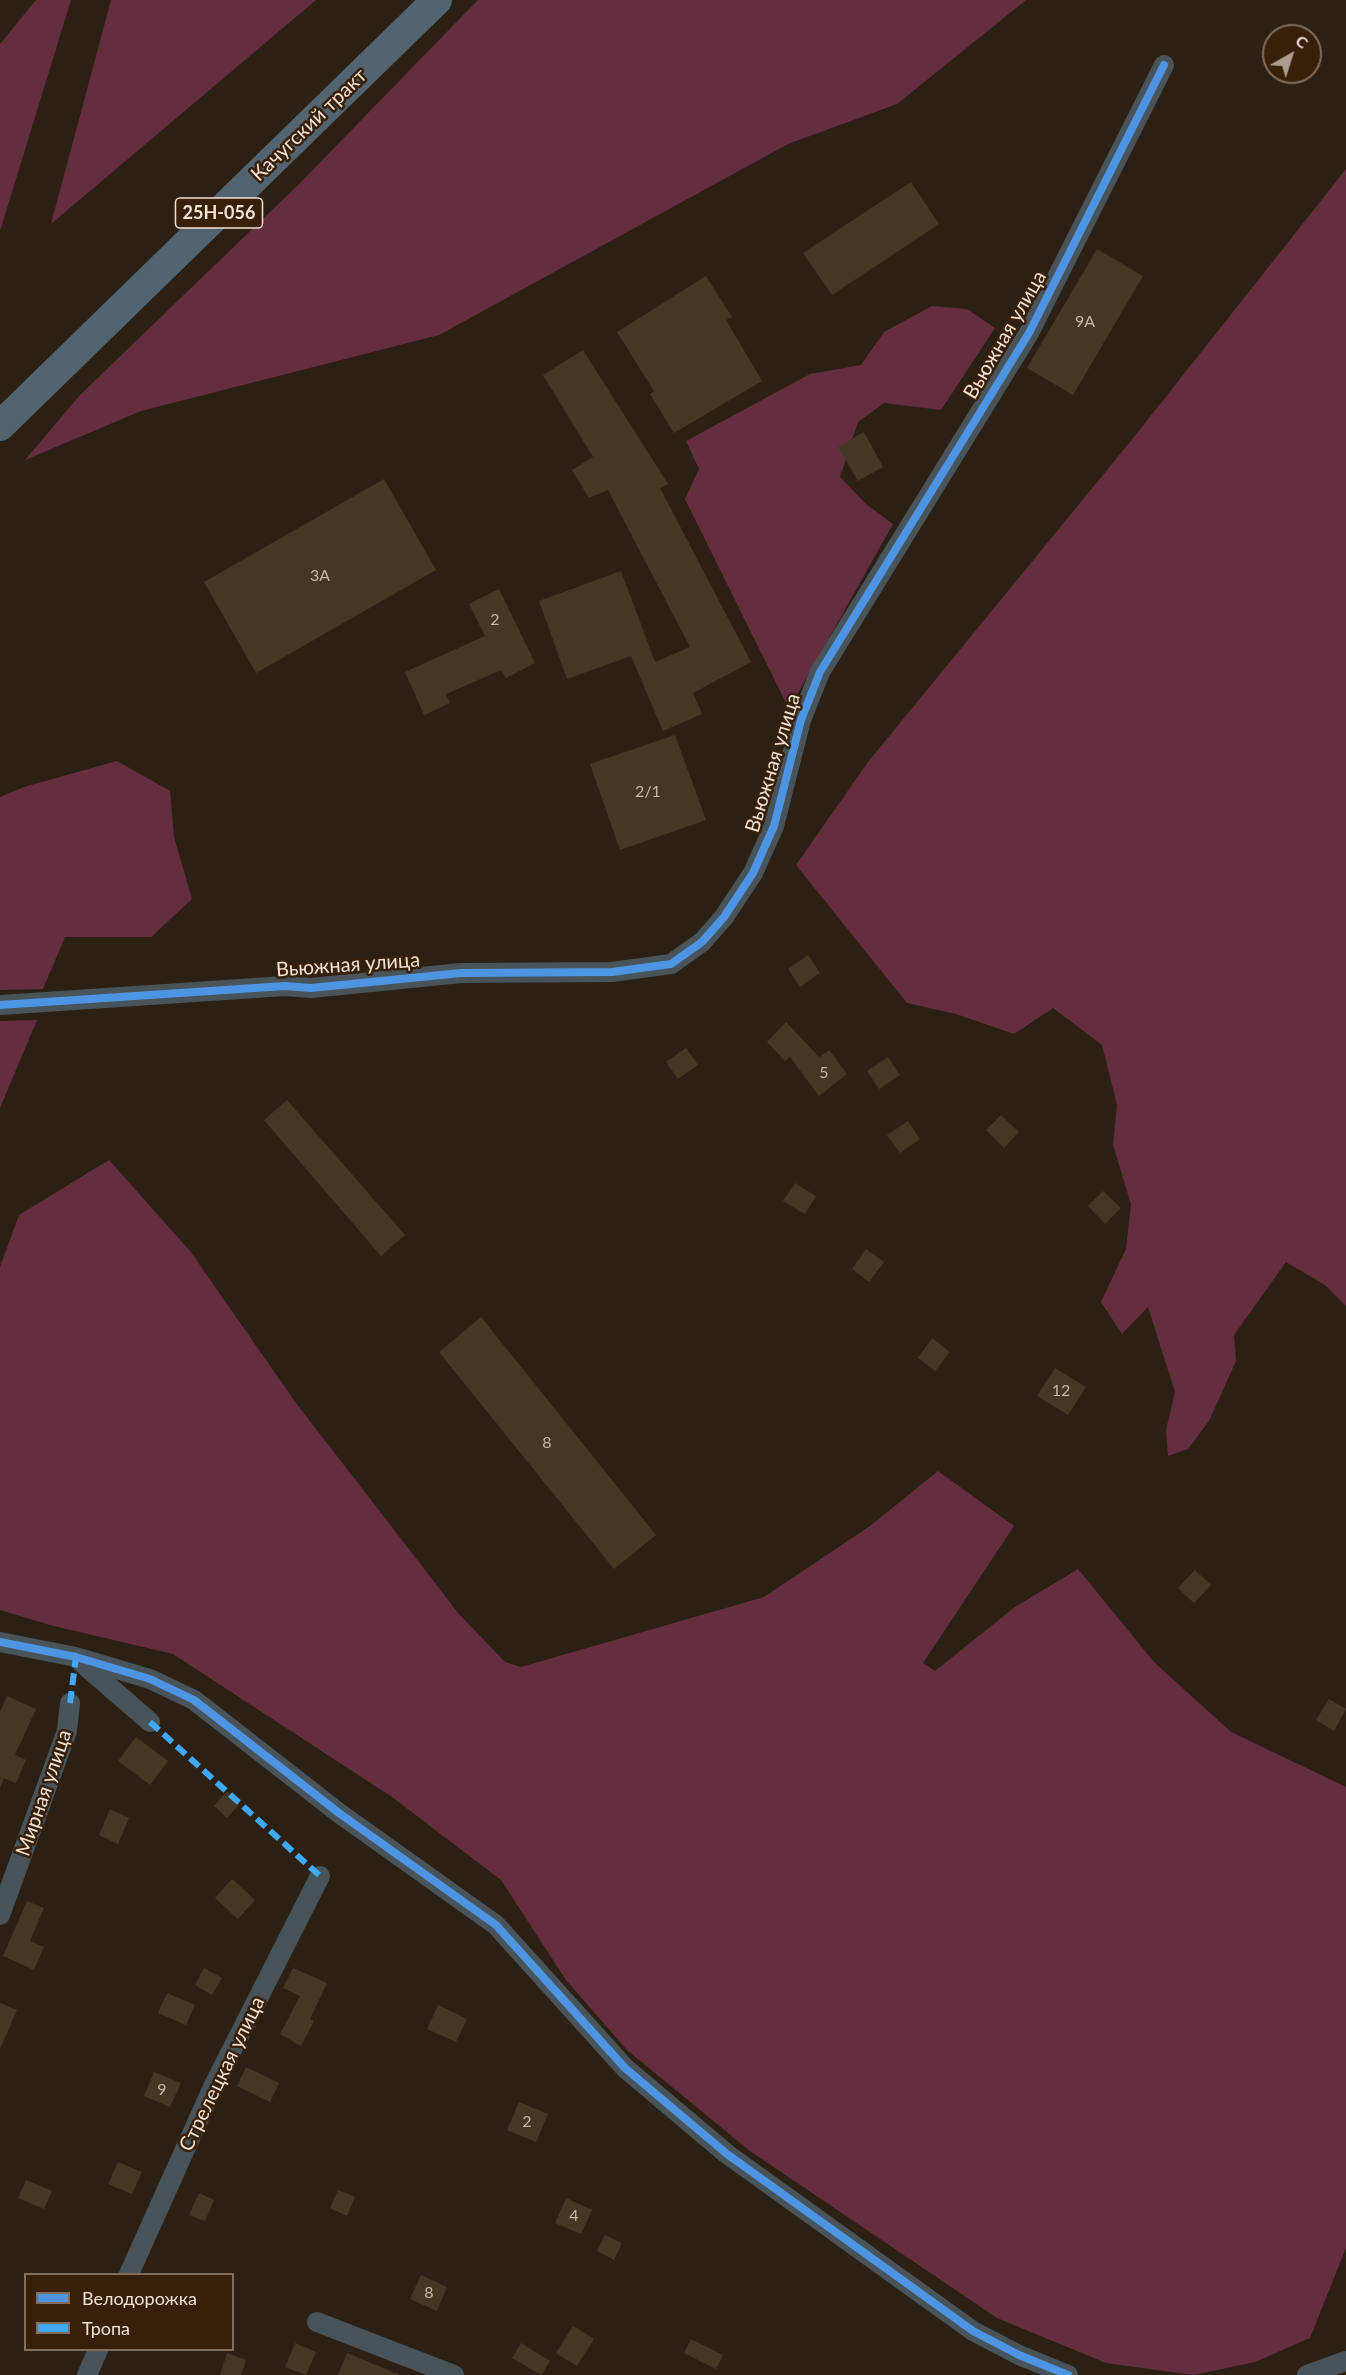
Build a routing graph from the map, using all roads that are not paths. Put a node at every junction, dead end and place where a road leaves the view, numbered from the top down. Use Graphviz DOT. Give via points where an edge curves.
graph roads {
  1 [pos="437,0"];
  2 [pos="1164,65"];
  3 [pos="0,426"];
  4 [pos="0,1005"];
  5 [pos="0,1642"];
  6 [pos="76,1657"];
  7 [pos="70,1704"];
  8 [pos="150,1722"];
  9 [pos="320,1876"];
  10 [pos="0,1915"];
  11 [pos="129,2273"];
  12 [pos="316,2322"];
  13 [pos="97,2351"];
  14 [pos="1346,2361"];
  15 [pos="417,2368"];
  16 [pos="87,2375"];
  17 [pos="454,2375"];
  18 [pos="1068,2375"];
  19 [pos="1307,2375"];
  1 -- 3 [label="main road, Качугский тракт / 25Н-056"];
  2 -- 4 [label="street, Вьюжная улица" via="1029,333 820,672 801,720 774,826 753,873 702,942 670,964 612,972 461,974 311,988 285,986"];
  5 -- 6 [label="street"];
  6 -- 8 [label="street"];
  6 -- 18 [label="street" via="150,1679 194,1700 339,1813 496,1925 625,2068 727,2154 973,2331"];
  7 -- 10 [label="street, Мирная улица" via="67,1731"];
  9 -- 11 [label="street, Стрелецкая улица" via="213,2087"];
  12 -- 15 [label="street"];
  13 -- 16 [label="street"];
  14 -- 19 [label="street"];
  15 -- 17 [label="street"];
}
